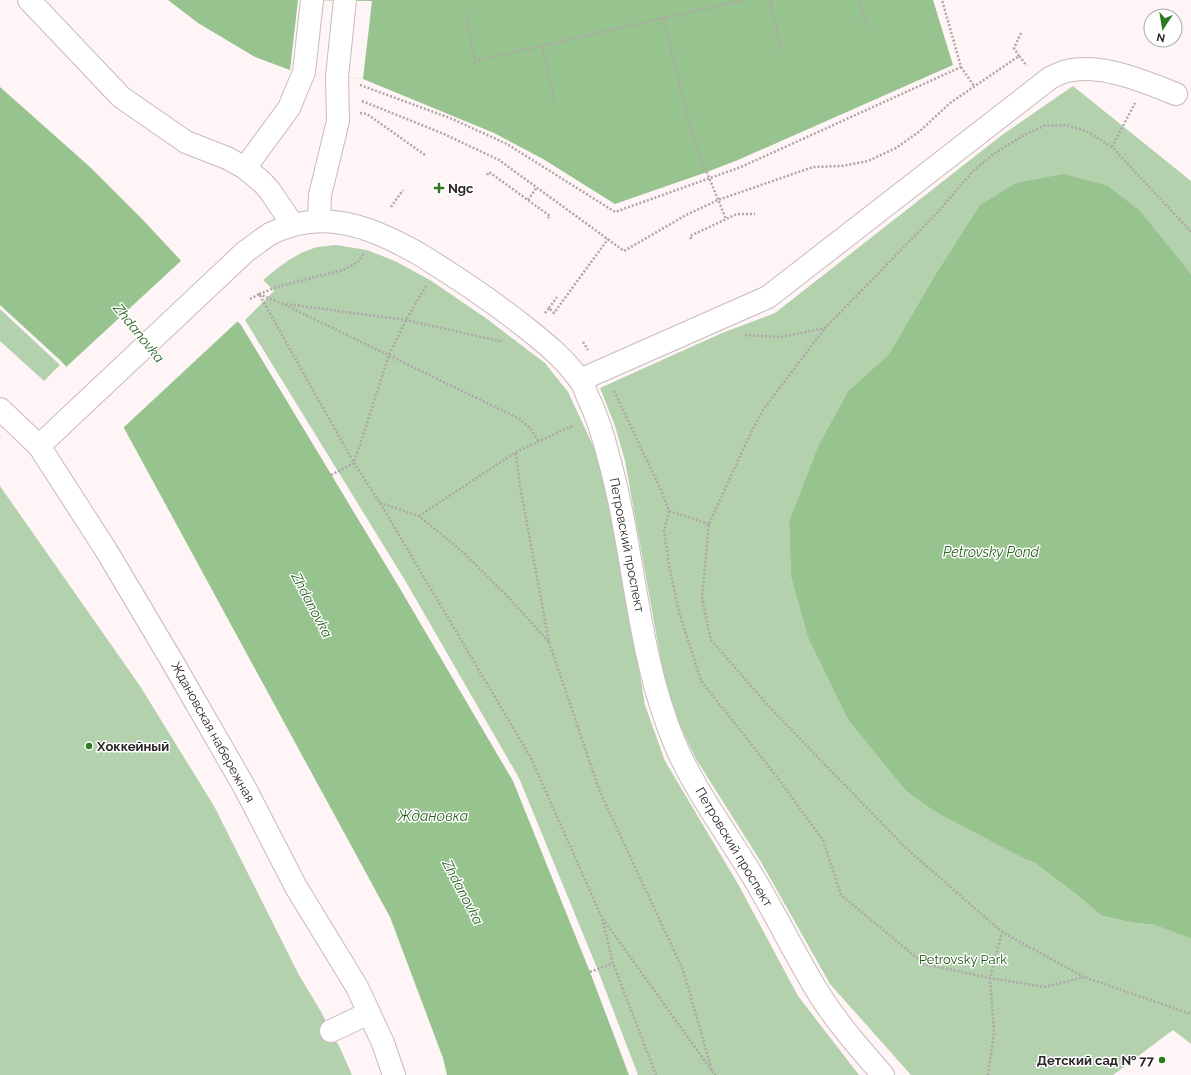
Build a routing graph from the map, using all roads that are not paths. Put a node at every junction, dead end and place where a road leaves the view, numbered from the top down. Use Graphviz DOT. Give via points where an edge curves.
graph roads {
  1 [pos="29,0"];
  2 [pos="312,0"];
  3 [pos="345,0"];
  4 [pos="1176,94"];
  5 [pos="245,168"];
  6 [pos="319,220"];
  7 [pos="293,225"];
  8 [pos="580,380"];
  9 [pos="0,409"];
  10 [pos="39,446"];
  11 [pos="369,1013"];
  12 [pos="331,1031"];
  13 [pos="394,1075"];
  14 [pos="883,1075"];
  1 -- 5 [label="street" via="121,97 186,142"];
  2 -- 5 [label="street" via="304,72 289,108"];
  3 -- 6 [label="street" via="346,78 320,195"];
  4 -- 8 [label="street" via="1146,82 1085,69 1067,71 1050,78 768,297"];
  5 -- 7 [label="street" via="270,191"];
  6 -- 7 [label="street, Петровский проспект"];
  6 -- 8 [label="street, Петровский проспект" via="346,223 377,232 438,266 498,306 549,346"];
  7 -- 10 [label="street, Петровский проспект" via="270,235 246,251"];
  8 -- 14 [label="street, Петровский проспект" via="600,426 611,466 622,511 650,666 676,746 822,998"];
  9 -- 10 [label="street, Ждановская набережная"];
  10 -- 11 [label="street, Ждановская набережная" via="106,550 172,660 245,788 296,887 357,987"];
  11 -- 12 [label="street"];
  11 -- 13 [label="street, Ждановская набережная"];
}
